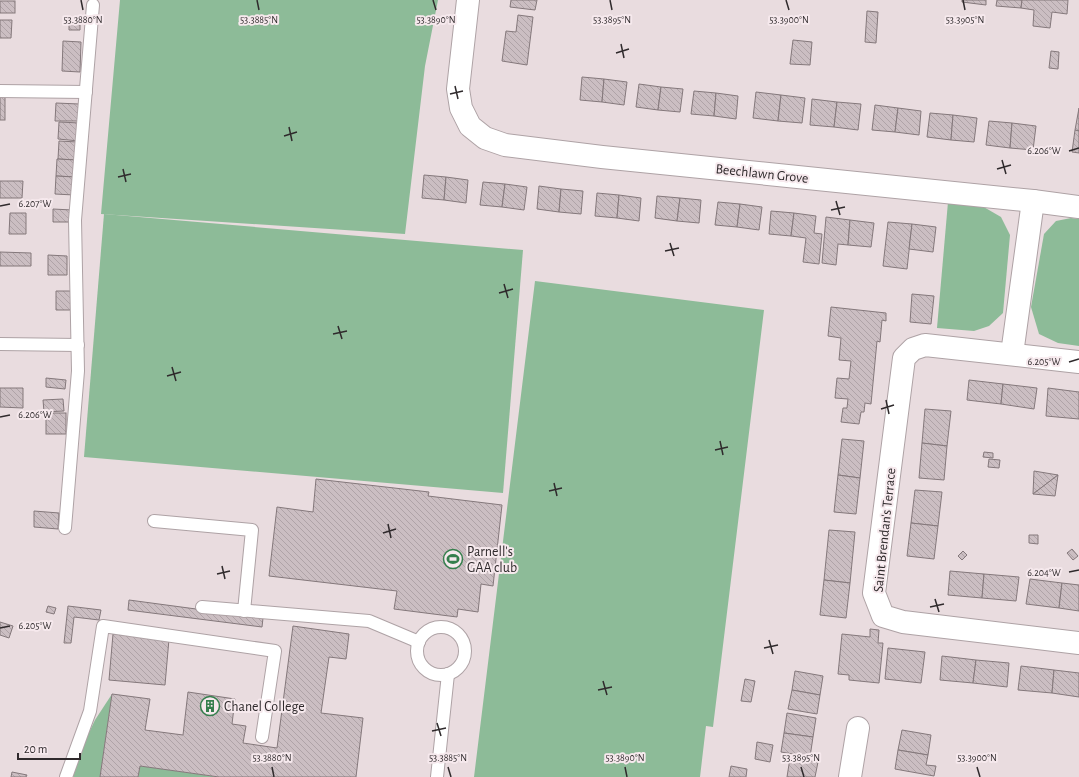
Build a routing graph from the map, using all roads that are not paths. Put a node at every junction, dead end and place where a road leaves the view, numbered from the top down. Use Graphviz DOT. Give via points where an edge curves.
graph roads {
  1 [pos="468,0"];
  2 [pos="93,6"];
  3 [pos="0,91"];
  4 [pos="86,92"];
  5 [pos="1033,200"];
  6 [pos="1079,207"];
  7 [pos="0,344"];
  8 [pos="78,345"];
  9 [pos="1012,354"];
  10 [pos="1079,362"];
  11 [pos="154,521"];
  12 [pos="65,528"];
  13 [pos="202,607"];
  14 [pos="244,610"];
  15 [pos="419,642"];
  16 [pos="1079,643"];
  17 [pos="448,674"];
  18 [pos="858,728"];
  19 [pos="262,737"];
  20 [pos="66,777"];
  21 [pos="437,777"];
  22 [pos="850,777"];
  1 -- 5 [label="street, Beechlawn Grove" via="458,89 461,108 470,126 486,138 505,145"];
  2 -- 4 [label="lane"];
  3 -- 4 [label="lane"];
  4 -- 8 [label="lane" via="75,220"];
  5 -- 6 [label="street, Beechlawn Grove"];
  5 -- 9 [label="street"];
  7 -- 8 [label="lane"];
  8 -- 12 [label="lane"];
  9 -- 10 [label="street, Saint Brendan's Terrace"];
  9 -- 16 [label="street, Saint Brendan's Terrace" via="925,345 913,348 904,358 874,593 882,616 904,622"];
  11 -- 14 [label="lane" via="252,530"];
  13 -- 14 [label="lane"];
  14 -- 15 [label="lane" via="369,621"];
  15 -- 17 [label="lane" via="418,657 426,670 433,674"];
  15 -- 17 [label="lane" via="429,630 437,628 452,630 458,635 463,642 464,658 455,670"];
  17 -- 21 [label="lane"];
  18 -- 22 [label="street"];
  19 -- 20 [label="lane" via="275,651 103,626 90,711"];
}
